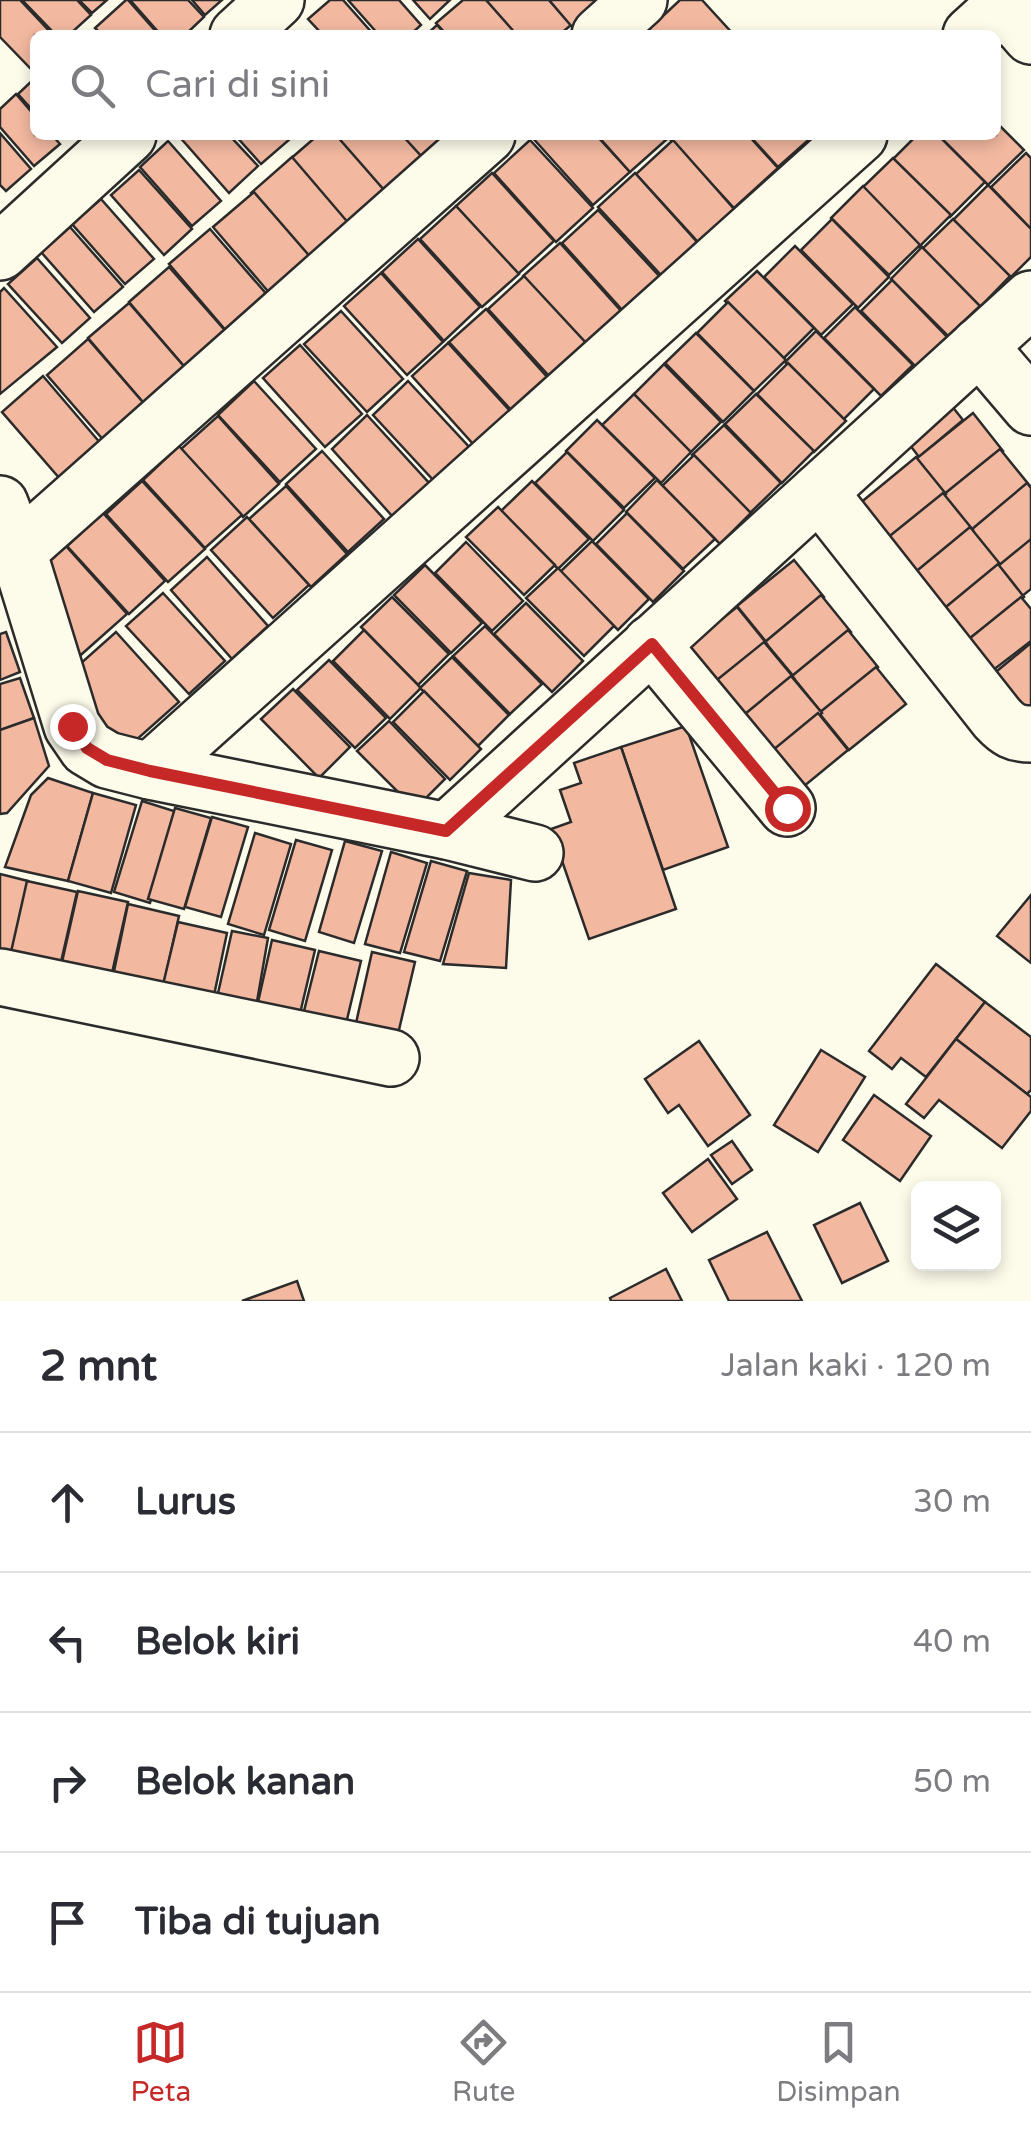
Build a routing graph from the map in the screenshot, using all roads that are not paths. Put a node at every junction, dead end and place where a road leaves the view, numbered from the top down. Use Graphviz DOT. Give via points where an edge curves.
graph roads {
  1 [pos="276,0"];
  2 [pos="639,0"];
  3 [pos="243,30"];
  4 [pos="606,30"];
  5 [pos="123,140"];
  6 [pos="481,140"];
  7 [pos="853,140"];
  8 [pos="0,252"];
  9 [pos="1031,299"];
  10 [pos="979,346"];
  11 [pos="1031,407"];
  12 [pos="819,492"];
  13 [pos="9,528"];
  14 [pos="652,644"];
  15 [pos="1031,734"];
  16 [pos="150,771"];
  17 [pos="787,808"];
  18 [pos="446,831"];
  19 [pos="535,853"];
  20 [pos="0,977"];
  21 [pos="391,1058"];
  1 -- 3 [label="street"];
  2 -- 4 [label="street"];
  5 -- 8 [label="street"];
  6 -- 13 [label="street"];
  7 -- 16 [label="street"];
  9 -- 10 [label="street"];
  10 -- 11 [label="street"];
  10 -- 12 [label="street"];
  12 -- 14 [label="street"];
  12 -- 15 [label="street" via="997,718 1016,734"];
  13 -- 16 [label="street" via="72,726 87,748 107,760"];
  14 -- 17 [label="street"];
  14 -- 18 [label="street"];
  16 -- 18 [label="street"];
  18 -- 19 [label="street"];
  20 -- 21 [label="street"];
}
